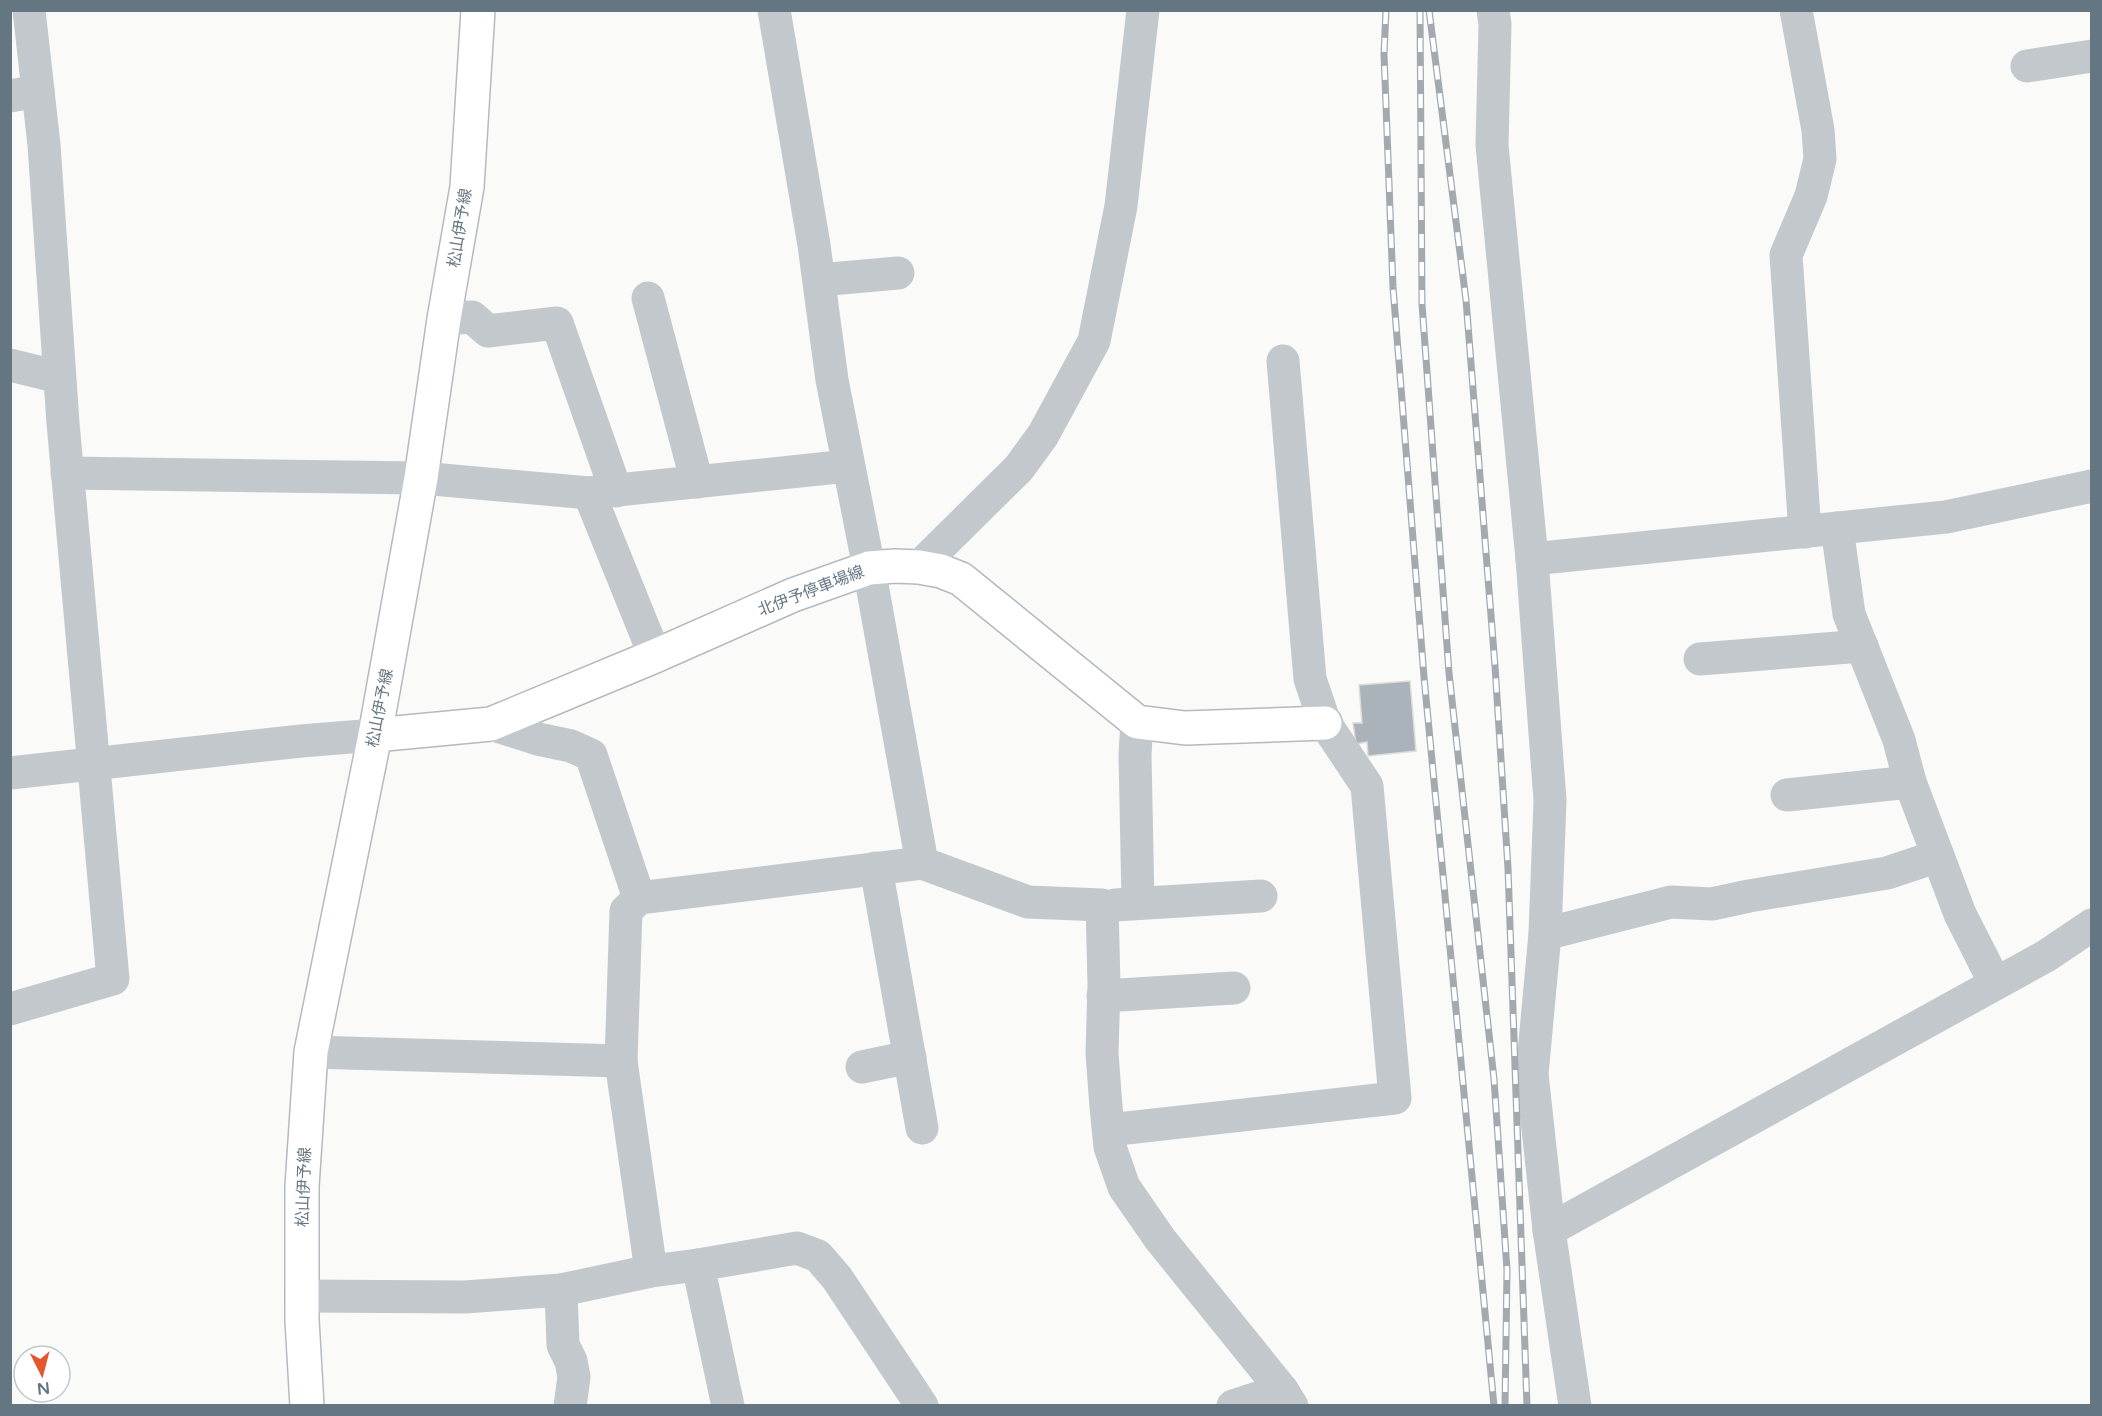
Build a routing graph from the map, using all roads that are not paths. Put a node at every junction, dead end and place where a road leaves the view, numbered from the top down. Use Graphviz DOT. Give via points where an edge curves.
graph roads {
  1 [pos="29,10"];
  2 [pos="478,10"];
  3 [pos="774,10"];
  4 [pos="1143,10"];
  5 [pos="1493,10"];
  6 [pos="1796,10"];
  7 [pos="2091,56"];
  8 [pos="2027,66"];
  9 [pos="24,94"];
  10 [pos="898,273"];
  11 [pos="819,280"];
  12 [pos="648,298"];
  13 [pos="444,319"];
  14 [pos="1282,361"];
  15 [pos="10,364"];
  16 [pos="59,377"];
  17 [pos="848,465"];
  18 [pos="67,472"];
  19 [pos="421,478"];
  20 [pos="697,482"];
  21 [pos="2091,486"];
  22 [pos="602,492"];
  23 [pos="1837,528"];
  24 [pos="1805,531"];
  25 [pos="1532,559"];
  26 [pos="919,567"];
  27 [pos="869,568"];
  28 [pos="1862,646"];
  29 [pos="655,656"];
  30 [pos="1700,659"];
  31 [pos="1137,722"];
  32 [pos="1325,723"];
  33 [pos="490,724"];
  34 [pos="375,735"];
  35 [pos="93,764"];
  36 [pos="10,773"];
  37 [pos="1910,782"];
  38 [pos="1787,795"];
  39 [pos="1938,856"];
  40 [pos="921,863"];
  41 [pos="876,868"];
  42 [pos="1261,896"];
  43 [pos="639,898"];
  44 [pos="1138,903"];
  45 [pos="1102,906"];
  46 [pos="2091,925"];
  47 [pos="1545,934"];
  48 [pos="1995,983"];
  49 [pos="1234,988"];
  50 [pos="1103,996"];
  51 [pos="10,1009"];
  52 [pos="311,1052"];
  53 [pos="909,1057"];
  54 [pos="621,1061"];
  55 [pos="862,1067"];
  56 [pos="922,1128"];
  57 [pos="1109,1130"];
  58 [pos="1549,1230"];
  59 [pos="698,1265"];
  60 [pos="651,1271"];
  61 [pos="561,1290"];
  62 [pos="302,1296"];
  63 [pos="1287,1398"];
  64 [pos="307,1406"];
  65 [pos="570,1406"];
  66 [pos="728,1406"];
  67 [pos="922,1406"];
  68 [pos="1233,1406"];
  69 [pos="1575,1406"];
  1 -- 9 [label="street"];
  2 -- 13 [label="main road, 松山伊予線" via="467,187"];
  3 -- 11 [label="street"];
  4 -- 26 [label="street" via="1121,206 1094,341 1043,435 1019,468"];
  5 -- 25 [label="street" via="1492,145"];
  6 -- 24 [label="street" via="1820,159 1811,196 1786,255"];
  7 -- 8 [label="street"];
  9 -- 16 [label="street" via="44,146"];
  10 -- 11 [label="street"];
  11 -- 17 [label="street"];
  12 -- 20 [label="street"];
  13 -- 19 [label="main road, 松山伊予線"];
  13 -- 22 [label="street" via="472,317 488,331 557,323"];
  14 -- 32 [label="street" via="1310,680"];
  15 -- 16 [label="street"];
  16 -- 18 [label="street"];
  17 -- 20 [label="street"];
  17 -- 27 [label="street"];
  18 -- 19 [label="street"];
  18 -- 35 [label="street"];
  19 -- 22 [label="street"];
  19 -- 34 [label="main road, 松山伊予線"];
  20 -- 22 [label="street"];
  21 -- 23 [label="street" via="1946,517"];
  22 -- 29 [label="street"];
  23 -- 24 [label="street"];
  23 -- 28 [label="street" via="1849,614"];
  24 -- 25 [label="street"];
  25 -- 47 [label="street" via="1550,800"];
  26 -- 27 [label="main road, 北伊予停車場線"];
  26 -- 31 [label="main road, 北伊予停車場線" via="961,579"];
  27 -- 29 [label="main road, 北伊予停車場線" via="793,595"];
  27 -- 40 [label="street"];
  28 -- 30 [label="street"];
  28 -- 37 [label="street" via="1899,740"];
  29 -- 33 [label="main road, 北伊予停車場線"];
  31 -- 32 [label="main road" via="1185,728"];
  31 -- 44 [label="street"];
  32 -- 57 [label="street" via="1367,786 1395,1098"];
  33 -- 34 [label="main road, 北伊予停車場線"];
  33 -- 43 [label="street" via="572,746 591,755"];
  34 -- 35 [label="street"];
  34 -- 52 [label="main road, 松山伊予線"];
  35 -- 36 [label="street"];
  35 -- 51 [label="street" via="113,979"];
  37 -- 38 [label="street"];
  37 -- 39 [label="street"];
  39 -- 47 [label="street" via="1887,873 1712,904 1671,902"];
  39 -- 48 [label="street" via="1960,914"];
  40 -- 41 [label="street"];
  40 -- 45 [label="street" via="1028,902"];
  41 -- 43 [label="street"];
  41 -- 53 [label="street"];
  42 -- 44 [label="street"];
  43 -- 54 [label="street" via="626,911"];
  44 -- 45 [label="street"];
  45 -- 50 [label="street"];
  46 -- 48 [label="street" via="2046,956"];
  47 -- 58 [label="street" via="1532,1074"];
  48 -- 58 [label="street"];
  49 -- 50 [label="street"];
  50 -- 57 [label="street" via="1102,1053"];
  52 -- 54 [label="street"];
  52 -- 62 [label="main road, 松山伊予線" via="302,1186"];
  53 -- 55 [label="street"];
  53 -- 56 [label="street"];
  54 -- 60 [label="street"];
  57 -- 63 [label="street" via="1110,1148 1124,1187 1139,1211"];
  58 -- 69 [label="street"];
  59 -- 60 [label="street"];
  59 -- 66 [label="street"];
  59 -- 67 [label="street" via="797,1248 818,1256 837,1278"];
  60 -- 61 [label="street"];
  61 -- 62 [label="street" via="465,1297"];
  61 -- 65 [label="street" via="563,1345 574,1377"];
  62 -- 64 [label="main road, 松山伊予線"];
  63 -- 68 [label="street"];
}
